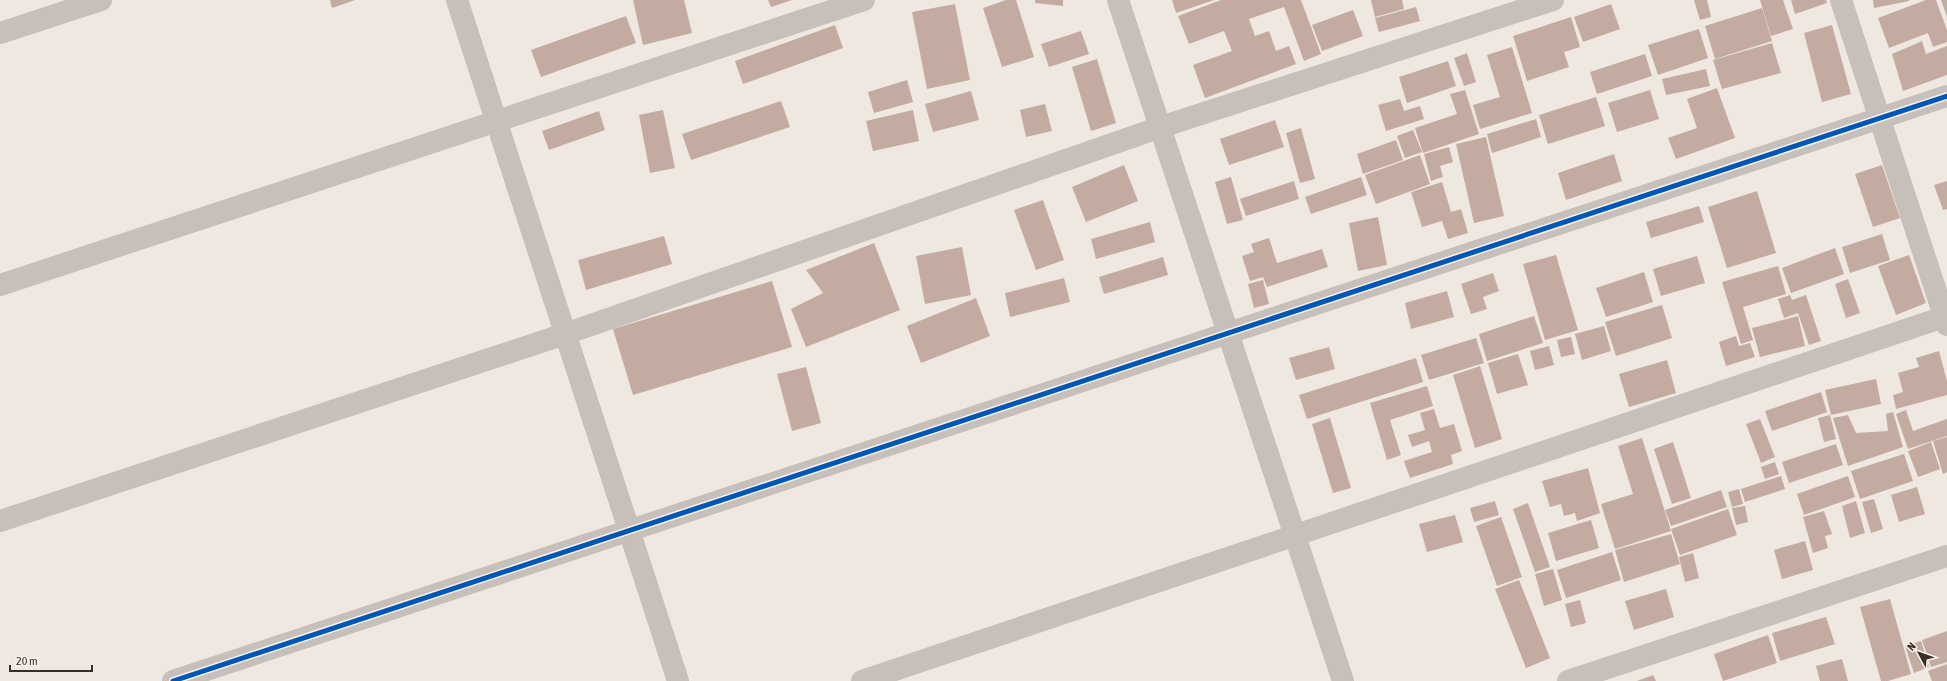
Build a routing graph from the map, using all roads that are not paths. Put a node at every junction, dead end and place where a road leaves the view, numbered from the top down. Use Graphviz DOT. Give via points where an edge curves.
graph roads {
  1 [pos="101,0"];
  2 [pos="457,0"];
  3 [pos="864,0"];
  4 [pos="1118,0"];
  5 [pos="1553,0"];
  6 [pos="1841,0"];
  7 [pos="0,33"];
  8 [pos="1947,96"];
  9 [pos="1880,118"];
  10 [pos="496,122"];
  11 [pos="1161,127"];
  12 [pos="0,285"];
  13 [pos="1946,319"];
  14 [pos="1228,333"];
  15 [pos="565,334"];
  16 [pos="0,521"];
  17 [pos="629,531"];
  18 [pos="1295,535"];
  19 [pos="1947,556"];
  20 [pos="173,681"];
  21 [pos="678,681"];
  22 [pos="862,681"];
  23 [pos="1343,681"];
  24 [pos="1568,681"];
  1 -- 7 [label="street"];
  2 -- 10 [label="street"];
  3 -- 10 [label="street"];
  4 -- 11 [label="street"];
  5 -- 11 [label="street"];
  6 -- 9 [label="street"];
  8 -- 9 [label="street"];
  9 -- 13 [label="street"];
  9 -- 14 [label="street"];
  10 -- 12 [label="street"];
  10 -- 15 [label="street"];
  11 -- 14 [label="street"];
  11 -- 15 [label="street"];
  13 -- 18 [label="street"];
  14 -- 17 [label="street"];
  14 -- 18 [label="street"];
  15 -- 16 [label="street"];
  15 -- 17 [label="street"];
  17 -- 20 [label="street"];
  17 -- 21 [label="street"];
  18 -- 22 [label="street"];
  18 -- 23 [label="street"];
  19 -- 24 [label="street"];
}
